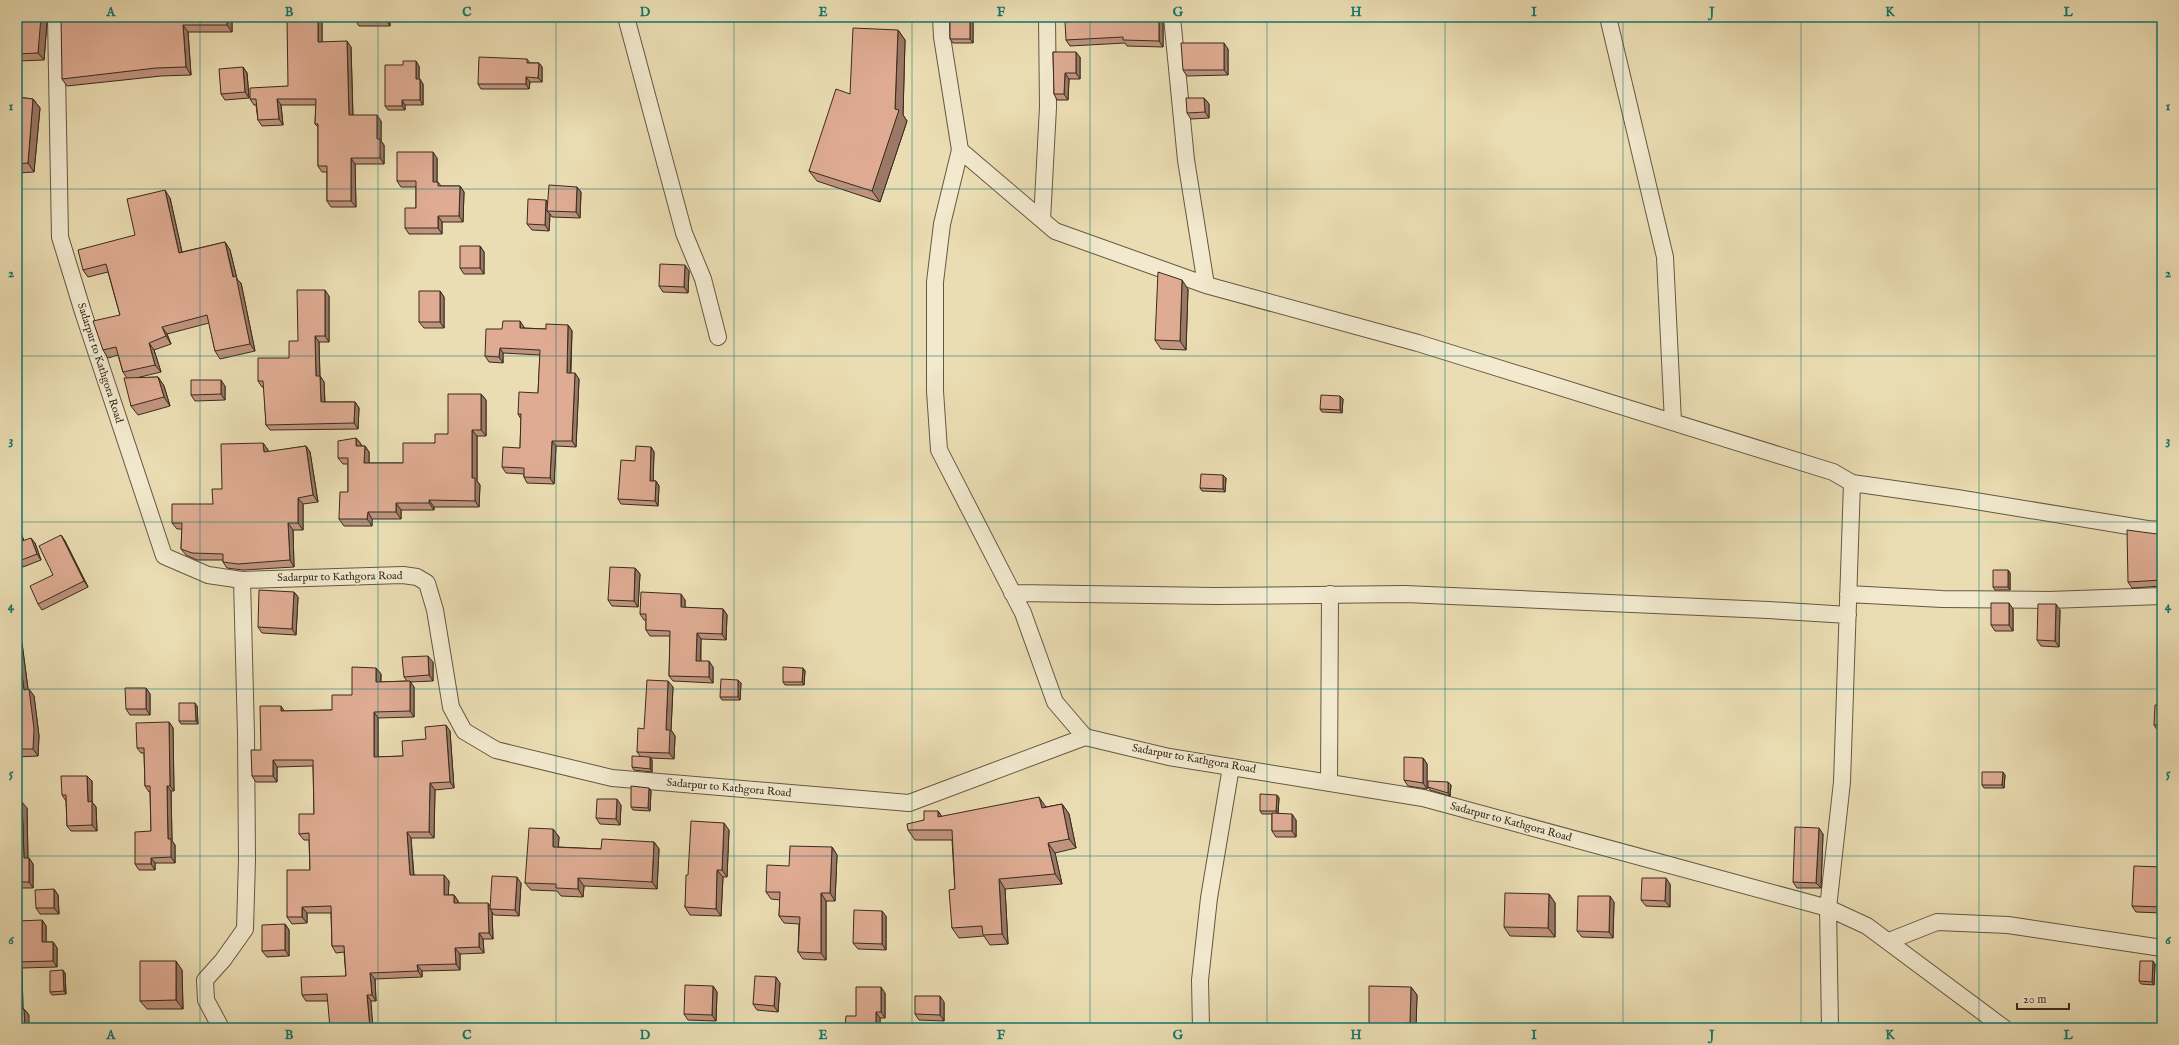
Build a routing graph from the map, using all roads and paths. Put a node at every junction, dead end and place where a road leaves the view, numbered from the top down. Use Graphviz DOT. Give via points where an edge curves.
graph roads {
  1 [pos="56,17"];
  2 [pos="626,17"];
  3 [pos="941,17"];
  4 [pos="1047,17"];
  5 [pos="1172,17"];
  6 [pos="1608,17"];
  7 [pos="960,150"];
  8 [pos="1042,220"];
  9 [pos="1206,285"];
  10 [pos="718,337"];
  11 [pos="1673,422"];
  12 [pos="1852,483"];
  13 [pos="2162,530"];
  14 [pos="242,580"];
  15 [pos="1012,593"];
  16 [pos="1330,594"];
  17 [pos="1848,594"];
  18 [pos="2162,596"];
  19 [pos="1848,615"];
  20 [pos="1085,737"];
  21 [pos="1231,767"];
  22 [pos="1329,783"];
  23 [pos="1828,908"];
  24 [pos="1888,941"];
  25 [pos="2162,948"];
  26 [pos="221,1028"];
  27 [pos="1201,1028"];
  28 [pos="1830,1028"];
  29 [pos="2004,1028"];
  1 -- 14 [label="street, Sadarpur to Kathgora Road" via="60,237 88,327 164,556 208,575"];
  2 -- 10 [label="street" via="684,233 703,279"];
  3 -- 7 [label="street"];
  4 -- 8 [label="street" via="1048,107"];
  5 -- 9 [label="street" via="1186,160"];
  6 -- 11 [label="street" via="1665,257"];
  7 -- 8 [label="street"];
  7 -- 15 [label="street" via="942,224 935,282 935,391 939,450"];
  8 -- 9 [label="street" via="1055,231"];
  9 -- 11 [label="street" via="1418,343"];
  11 -- 12 [label="street" via="1833,472"];
  12 -- 13 [label="street"];
  12 -- 17 [label="street"];
  14 -- 20 [label="street, Sadarpur to Kathgora Road" via="354,575 416,576 427,583 435,610 451,707 464,731 496,750 612,778 909,803"];
  14 -- 26 [label="street" via="246,742 245,929 205,980 206,1000"];
  15 -- 16 [label="street" via="1215,596"];
  15 -- 20 [label="street" via="1023,613 1055,702"];
  16 -- 19 [label="street" via="1413,594"];
  16 -- 22 [label="street"];
  17 -- 18 [label="street" via="1942,599 2049,600"];
  17 -- 19 [label="street"];
  19 -- 23 [label="street" via="1842,782"];
  20 -- 21 [label="street, Sadarpur to Kathgora Road" via="1169,757"];
  21 -- 22 [label="street, Sadarpur to Kathgora Road"];
  21 -- 27 [label="street" via="1208,906 1200,980"];
  22 -- 23 [label="street, Sadarpur to Kathgora Road" via="1423,798"];
  23 -- 24 [label="street, Sadarpur to Kathgora Road" via="1867,926"];
  23 -- 28 [label="street"];
  24 -- 25 [label="street" via="1937,922 2008,925"];
  24 -- 29 [label="street, Sadarpur to Kathgora Road"];
}
